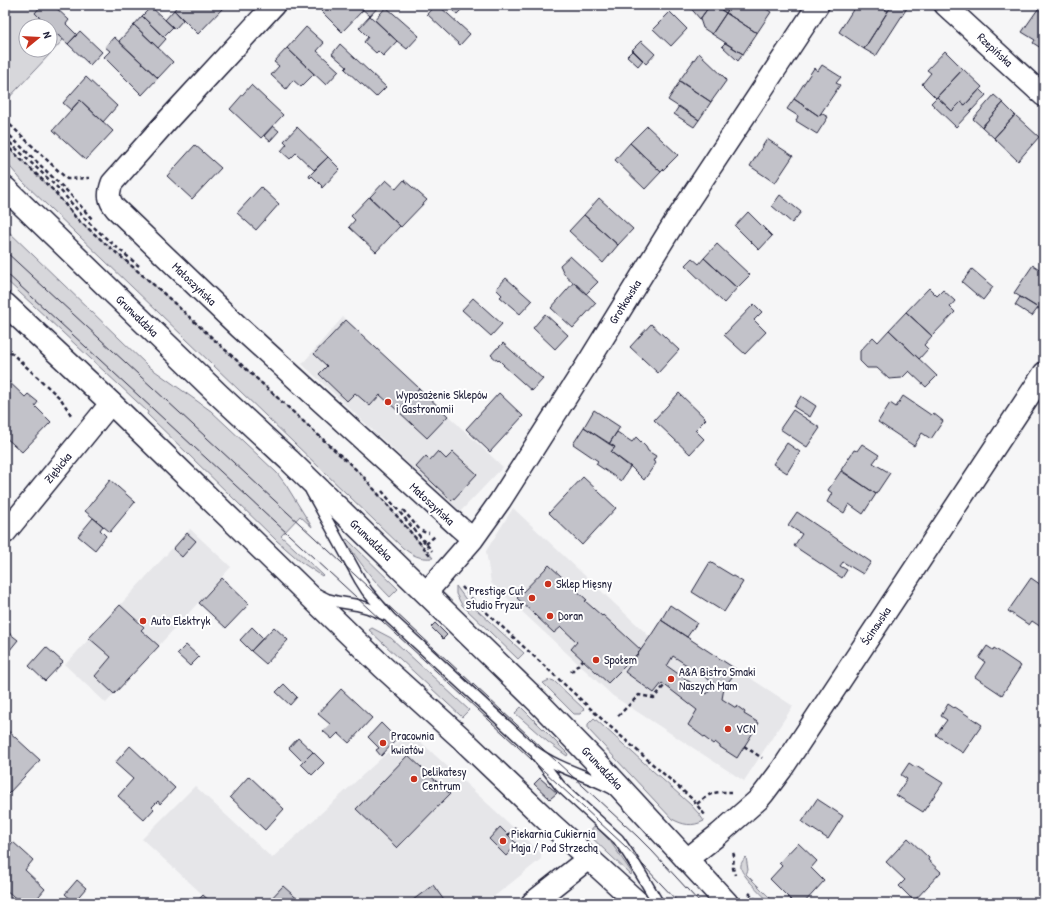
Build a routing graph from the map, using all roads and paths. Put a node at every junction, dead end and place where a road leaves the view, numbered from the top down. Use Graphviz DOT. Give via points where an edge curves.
graph roads {
  1 [pos="274,5"];
  2 [pos="818,5"];
  3 [pos="945,5"];
  4 [pos="1044,96"];
  5 [pos="5,144"];
  6 [pos="5,188"];
  7 [pos="5,304"];
  8 [pos="5,347"];
  9 [pos="1044,373"];
  10 [pos="111,403"];
  11 [pos="71,417"];
  12 [pos="289,460"];
  13 [pos="5,533"];
  14 [pos="473,539"];
  15 [pos="433,558"];
  16 [pos="285,571"];
  17 [pos="459,583"];
  18 [pos="426,593"];
  19 [pos="390,618"];
  20 [pos="582,660"];
  21 [pos="571,672"];
  22 [pos="664,686"];
  23 [pos="618,716"];
  24 [pos="744,746"];
  25 [pos="534,751"];
  26 [pos="766,761"];
  27 [pos="640,809"];
  28 [pos="706,815"];
  29 [pos="519,824"];
  30 [pos="508,835"];
  31 [pos="731,850"];
  32 [pos="589,858"];
  33 [pos="686,860"];
  34 [pos="736,878"];
  35 [pos="748,892"];
  36 [pos="532,903"];
  37 [pos="638,903"];
  38 [pos="658,903"];
  39 [pos="727,903"];
  40 [pos="759,903"];
  1 -- 14 [label="street, Małoszyńska" via="112,183 109,190 111,204 240,327"];
  2 -- 14 [label="street, Grotkowska" via="674,223 590,359"];
  3 -- 4 [label="street, Rzepińska"];
  5 -- 15 [label="path" via="55,192 77,219 167,296 362,475"];
  6 -- 12 [label="street, Grunwaldzka"];
  7 -- 10 [label="street"];
  8 -- 11 [label="path" via="61,399"];
  9 -- 33 [label="street, Ścinawska" via="782,769 764,793"];
  10 -- 13 [label="street, Ziębicka"];
  10 -- 16 [label="street"];
  12 -- 18 [label="street, Grunwaldzka"];
  12 -- 19 [label="lane" via="308,487 367,591"];
  14 -- 18 [label="street, Grotkowska"];
  16 -- 19 [label="lane" via="303,587 327,599 368,608"];
  16 -- 32 [label="street" via="383,667"];
  17 -- 28 [label="path" via="472,599 691,798"];
  18 -- 27 [label="street, Grunwaldzka" via="575,739"];
  19 -- 25 [label="lane"];
  20 -- 21 [label="path"];
  22 -- 23 [label="path" via="654,698 639,696"];
  24 -- 26 [label="path"];
  25 -- 27 [label="lane" via="555,764 620,792"];
  25 -- 38 [label="lane" via="560,786 618,839"];
  27 -- 33 [label="street, Grunwaldzka"];
  29 -- 30 [label="path"];
  31 -- 34 [label="path" via="734,855 733,868"];
  32 -- 36 [label="street"];
  32 -- 37 [label="street"];
  33 -- 39 [label="street, Grunwaldzka"];
  35 -- 40 [label="path"];
}
